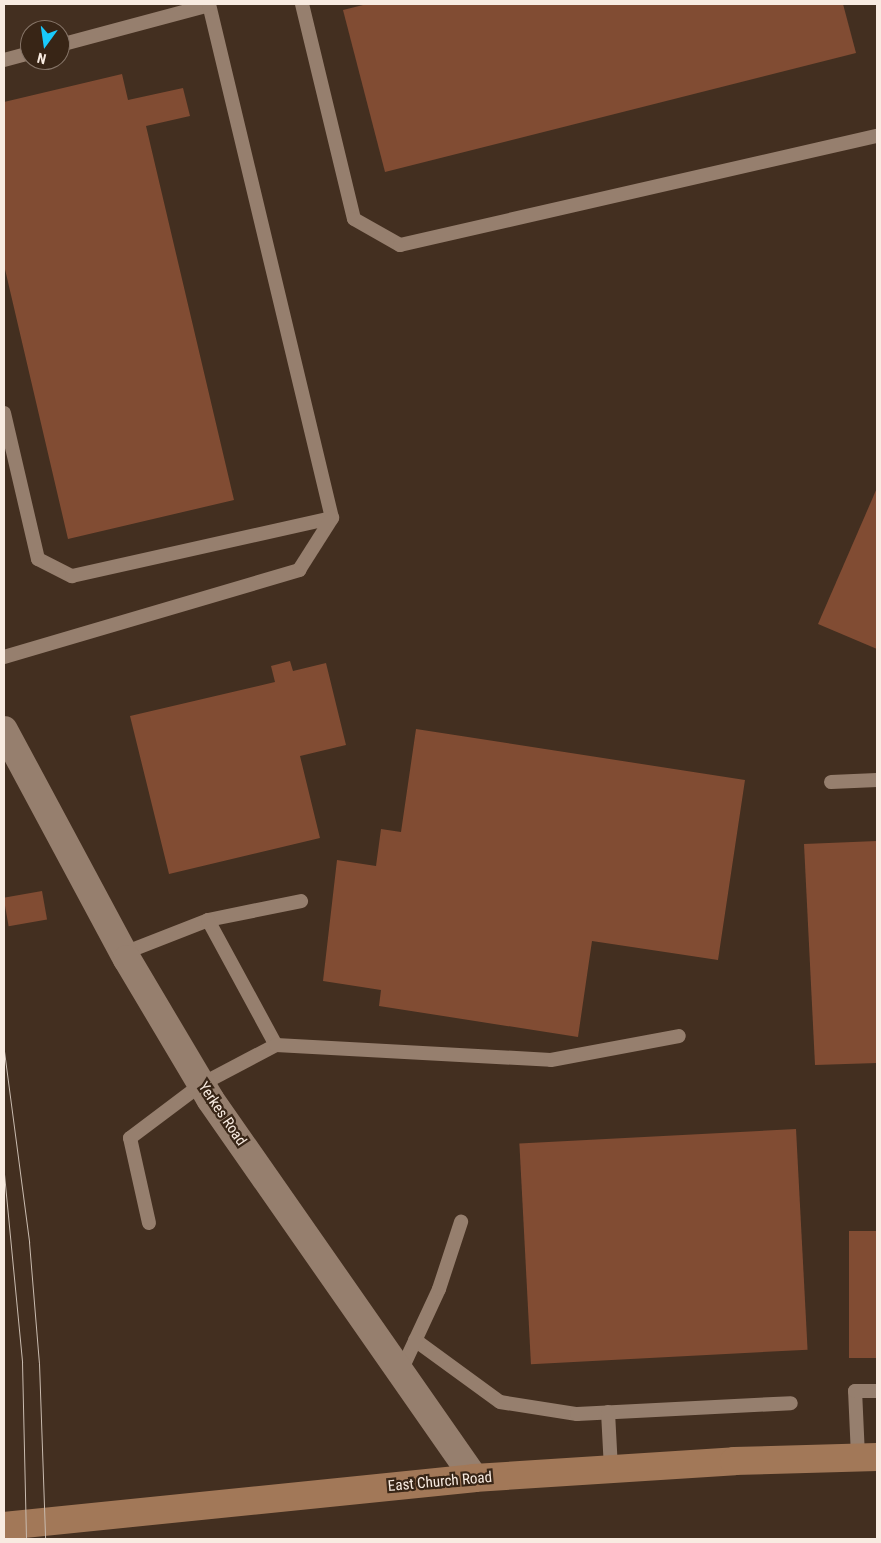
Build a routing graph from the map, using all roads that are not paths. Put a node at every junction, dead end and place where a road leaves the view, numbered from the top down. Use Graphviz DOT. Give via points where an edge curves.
graph roads {
  1 [pos="209,4"];
  2 [pos="302,4"];
  3 [pos="70,42"];
  4 [pos="20,56"];
  5 [pos="4,60"];
  6 [pos="877,136"];
  7 [pos="4,413"];
  8 [pos="332,518"];
  9 [pos="4,657"];
  10 [pos="4,730"];
  11 [pos="877,780"];
  12 [pos="831,782"];
  13 [pos="301,901"];
  14 [pos="208,920"];
  15 [pos="124,954"];
  16 [pos="679,1036"];
  17 [pos="276,1045"];
  18 [pos="202,1084"];
  19 [pos="461,1222"];
  20 [pos="148,1223"];
  21 [pos="415,1340"];
  22 [pos="401,1371"];
  23 [pos="877,1391"];
  24 [pos="791,1403"];
  25 [pos="608,1412"];
  26 [pos="867,1456"];
  27 [pos="611,1469"];
  28 [pos="474,1478"];
  29 [pos="4,1526"];
  1 -- 3 [label="lane"];
  1 -- 8 [label="lane"];
  2 -- 6 [label="lane" via="354,218 400,245"];
  4 -- 5 [label="lane"];
  7 -- 8 [label="lane" via="38,559 72,576"];
  8 -- 9 [label="lane" via="299,570"];
  10 -- 15 [label="street, Yerkes Road"];
  11 -- 12 [label="lane"];
  13 -- 14 [label="lane"];
  14 -- 15 [label="lane"];
  14 -- 17 [label="lane"];
  15 -- 18 [label="street, Yerkes Road"];
  16 -- 17 [label="lane" via="551,1060"];
  17 -- 18 [label="lane"];
  18 -- 20 [label="lane" via="130,1138"];
  18 -- 22 [label="street, Yerkes Road"];
  19 -- 21 [label="lane" via="439,1289"];
  21 -- 22 [label="lane"];
  21 -- 25 [label="lane" via="500,1402 577,1414"];
  22 -- 28 [label="street, Yerkes Road"];
  23 -- 26 [label="lane" via="855,1391"];
  24 -- 25 [label="lane"];
  25 -- 27 [label="lane"];
  26 -- 27 [label="street, East Church Road"];
  27 -- 28 [label="street, East Church Road"];
  28 -- 29 [label="street, East Church Road"];
}
